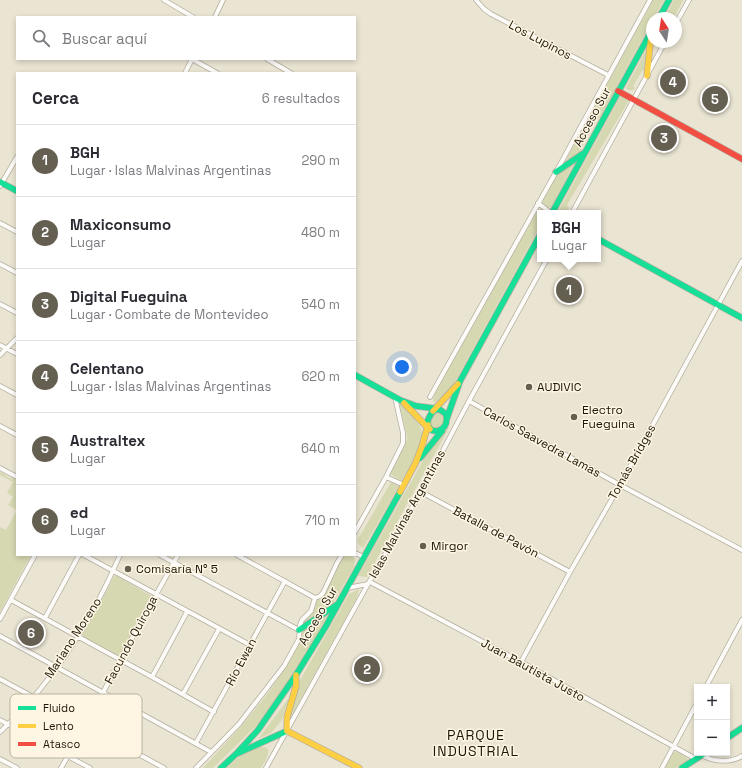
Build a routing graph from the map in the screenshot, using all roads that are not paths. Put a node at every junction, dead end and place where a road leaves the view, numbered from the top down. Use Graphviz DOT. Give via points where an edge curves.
graph roads {
  1 [pos="164,0"];
  2 [pos="223,0"];
  3 [pos="476,0"];
  4 [pos="650,0"];
  5 [pos="669,0"];
  6 [pos="689,0"];
  7 [pos="662,12"];
  8 [pos="682,12"];
  9 [pos="191,16"];
  10 [pos="215,16"];
  11 [pos="646,40"];
  12 [pos="649,48"];
  13 [pos="662,48"];
  14 [pos="192,60"];
  15 [pos="194,60"];
  16 [pos="269,60"];
  17 [pos="186,72"];
  18 [pos="215,72"];
  19 [pos="289,72"];
  20 [pos="608,75"];
  21 [pos="647,76"];
  22 [pos="618,91"];
  23 [pos="635,100"];
  24 [pos="585,153"];
  25 [pos="16,159"];
  26 [pos="742,159"];
  27 [pos="556,172"];
  28 [pos="1,183"];
  29 [pos="16,190"];
  30 [pos="538,204"];
  31 [pos="547,210"];
  32 [pos="554,210"];
  33 [pos="574,210"];
  34 [pos="0,223"];
  35 [pos="16,231"];
  36 [pos="537,240"];
  37 [pos="601,241"];
  38 [pos="742,261"];
  39 [pos="545,262"];
  40 [pos="0,264"];
  41 [pos="16,272"];
  42 [pos="0,304"];
  43 [pos="718,305"];
  44 [pos="16,312"];
  45 [pos="742,318"];
  46 [pos="16,339"];
  47 [pos="0,344"];
  48 [pos="7,348"];
  49 [pos="16,353"];
  50 [pos="0,355"];
  51 [pos="356,376"];
  52 [pos="460,381"];
  53 [pos="0,386"];
  54 [pos="451,392"];
  55 [pos="16,394"];
  56 [pos="430,397"];
  57 [pos="398,399"];
  58 [pos="469,401"];
  59 [pos="416,406"];
  60 [pos="436,410"];
  61 [pos="447,418"];
  62 [pos="0,426"];
  63 [pos="428,427"];
  64 [pos="444,429"];
  65 [pos="16,434"];
  66 [pos="416,462"];
  67 [pos="0,468"];
  68 [pos="16,476"];
  69 [pos="386,477"];
  70 [pos="404,485"];
  71 [pos="620,485"];
  72 [pos="421,492"];
  73 [pos="356,530"];
  74 [pos="742,550"];
  75 [pos="356,553"];
  76 [pos="34,556"];
  77 [pos="78,556"];
  78 [pos="86,556"];
  79 [pos="120,556"];
  80 [pos="162,556"];
  81 [pos="178,556"];
  82 [pos="239,556"];
  83 [pos="341,556"];
  84 [pos="364,557"];
  85 [pos="174,563"];
  86 [pos="113,571"];
  87 [pos="570,572"];
  88 [pos="285,581"];
  89 [pos="369,583"];
  90 [pos="347,588"];
  91 [pos="156,594"];
  92 [pos="315,598"];
  93 [pos="11,600"];
  94 [pos="339,603"];
  95 [pos="187,612"];
  96 [pos="267,614"];
  97 [pos="45,618"];
  98 [pos="0,619"];
  99 [pos="742,620"];
  100 [pos="219,629"];
  101 [pos="299,630"];
  102 [pos="0,636"];
  103 [pos="77,637"];
  104 [pos="250,645"];
  105 [pos="120,660"];
  106 [pos="521,662"];
  107 [pos="57,667"];
  108 [pos="296,675"];
  109 [pos="152,677"];
  110 [pos="0,679"];
  111 [pos="708,684"];
  112 [pos="103,693"];
  113 [pos="28,694"];
  114 [pos="36,694"];
  115 [pos="183,694"];
  116 [pos="694,708"];
  117 [pos="214,712"];
  118 [pos="142,714"];
  119 [pos="0,720"];
  120 [pos="8,725"];
  121 [pos="742,728"];
  122 [pos="287,731"];
  123 [pos="0,732"];
  124 [pos="730,736"];
  125 [pos="196,743"];
  126 [pos="673,747"];
  127 [pos="211,752"];
  128 [pos="236,754"];
  129 [pos="142,756"];
  130 [pos="700,756"];
  131 [pos="705,756"];
  132 [pos="742,756"];
  133 [pos="68,758"];
  134 [pos="72,758"];
  135 [pos="0,759"];
  136 [pos="696,759"];
  137 [pos="16,768"];
  138 [pos="61,768"];
  139 [pos="90,768"];
  140 [pos="164,768"];
  141 [pos="196,768"];
  142 [pos="221,768"];
  143 [pos="266,768"];
  144 [pos="358,768"];
  145 [pos="662,768"];
  146 [pos="682,768"];
  1 -- 9 [label="street"];
  2 -- 10 [label="street"];
  3 -- 20 [label="street, Los Lupinos" via="491,14"];
  4 -- 20 [label="street"];
  5 -- 7 [label="main road"];
  6 -- 8 [label="street"];
  11 -- 22 [label="main road, Acceso Sur"];
  12 -- 21 [label="main road"];
  13 -- 21 [label="street"];
  14 -- 17 [label="street"];
  15 -- 18 [label="street"];
  16 -- 19 [label="street"];
  20 -- 27 [label="street"];
  21 -- 23 [label="street"];
  22 -- 23 [label="main road"];
  22 -- 24 [label="main road, Acceso Sur"];
  23 -- 26 [label="main road"];
  23 -- 33 [label="street"];
  24 -- 27 [label="main road"];
  24 -- 32 [label="main road, Acceso Sur"];
  25 -- 28 [label="street"];
  27 -- 30 [label="street"];
  28 -- 29 [label="main road"];
  30 -- 31 [label="street"];
  30 -- 56 [label="street"];
  34 -- 35 [label="street"];
  36 -- 52 [label="main road"];
  37 -- 43 [label="main road"];
  38 -- 43 [label="street, Tomás Bridges"];
  39 -- 58 [label="street, Islas Malvinas Argentinas"];
  40 -- 41 [label="street"];
  42 -- 44 [label="street"];
  43 -- 45 [label="main road"];
  43 -- 71 [label="street, Tomás Bridges"];
  46 -- 48 [label="street"];
  47 -- 48 [label="street"];
  48 -- 49 [label="street"];
  48 -- 50 [label="street"];
  51 -- 57 [label="main road"];
  52 -- 54 [label="main road"];
  52 -- 61 [label="main road"];
  53 -- 55 [label="street"];
  54 -- 59 [label="main road" via="435,404"];
  54 -- 60 [label="main road"];
  57 -- 59 [label="main road"];
  57 -- 63 [label="main road"];
  57 -- 69 [label="street" via="404,438"];
  58 -- 71 [label="street, Carlos Saavedra Lamas"];
  58 -- 72 [label="street, Islas Malvinas Argentinas"];
  59 -- 60 [label="main road"];
  60 -- 61 [label="main road" via="444,411"];
  60 -- 63 [label="main road" via="428,419"];
  61 -- 64 [label="main road"];
  62 -- 65 [label="street"];
  63 -- 64 [label="main road" via="437,432"];
  63 -- 66 [label="main road, Acceso Sur"];
  64 -- 66 [label="main road, Acceso Sur"];
  66 -- 70 [label="main road, Acceso Sur"];
  67 -- 68 [label="street"];
  69 -- 70 [label="street"];
  69 -- 73 [label="street"];
  70 -- 84 [label="main road, Acceso Sur"];
  71 -- 74 [label="street, Carlos Saavedra Lamas"];
  71 -- 87 [label="street, Tomás Bridges"];
  72 -- 87 [label="street, Batalla de Pavón"];
  72 -- 89 [label="street, Islas Malvinas Argentinas"];
  75 -- 84 [label="street"];
  76 -- 93 [label="street"];
  77 -- 97 [label="street"];
  78 -- 86 [label="street"];
  79 -- 86 [label="street, Mariano Moreno"];
  80 -- 85 [label="street"];
  81 -- 85 [label="street, Facundo Quiroga"];
  82 -- 88 [label="street"];
  83 -- 92 [label="street" via="323,593"];
  84 -- 90 [label="main road, Acceso Sur"];
  85 -- 91 [label="street, Facundo Quiroga"];
  85 -- 96 [label="street"];
  86 -- 91 [label="street"];
  86 -- 103 [label="street, Mariano Moreno"];
  87 -- 106 [label="street, Tomás Bridges"];
  88 -- 92 [label="street"];
  88 -- 96 [label="street, Río Ewan"];
  89 -- 90 [label="street"];
  89 -- 106 [label="street, Juan Bautista Justo"];
  89 -- 122 [label="street, Islas Malvinas Argentinas"];
  90 -- 94 [label="main road, Acceso Sur"];
  91 -- 95 [label="street"];
  91 -- 105 [label="street, Facundo Quiroga"];
  92 -- 101 [label="street" via="313,608 302,620"];
  93 -- 97 [label="street"];
  93 -- 98 [label="street"];
  94 -- 101 [label="main road"];
  94 -- 108 [label="main road, Acceso Sur"];
  95 -- 100 [label="street"];
  95 -- 109 [label="street"];
  96 -- 101 [label="street"];
  96 -- 104 [label="street, Río Ewan"];
  97 -- 103 [label="street"];
  99 -- 111 [label="street"];
  100 -- 104 [label="street"];
  100 -- 115 [label="street"];
  101 -- 127 [label="street" via="299,639 284,666 239,724"];
  102 -- 107 [label="street"];
  103 -- 105 [label="street"];
  103 -- 107 [label="street, Mariano Moreno"];
  104 -- 117 [label="street, Río Ewan"];
  105 -- 109 [label="street"];
  105 -- 112 [label="street, Facundo Quiroga"];
  106 -- 126 [label="street, Juan Bautista Justo"];
  107 -- 112 [label="street"];
  107 -- 114 [label="street, Mariano Moreno"];
  108 -- 122 [label="main road" via="296,686 287,717"];
  108 -- 128 [label="main road, Acceso Sur" via="258,730"];
  109 -- 115 [label="street"];
  110 -- 113 [label="street"];
  115 -- 117 [label="street"];
  116 -- 126 [label="street"];
  117 -- 125 [label="street, Río Ewan"];
  118 -- 125 [label="street"];
  119 -- 120 [label="street"];
  120 -- 123 [label="street, Mariano Moreno"];
  121 -- 124 [label="main road"];
  122 -- 128 [label="main road"];
  122 -- 143 [label="street, Islas Malvinas Argentinas"];
  122 -- 144 [label="main road"];
  125 -- 127 [label="street"];
  126 -- 136 [label="street, Juan Bautista Justo"];
  126 -- 145 [label="street"];
  127 -- 141 [label="street"];
  128 -- 142 [label="main road, Acceso Sur"];
  129 -- 140 [label="street"];
  130 -- 136 [label="main road"];
  131 -- 132 [label="street" via="728,761"];
  133 -- 138 [label="street, Facundo Quiroga"];
  134 -- 139 [label="street"];
  135 -- 137 [label="street"];
  136 -- 146 [label="main road"];
}
